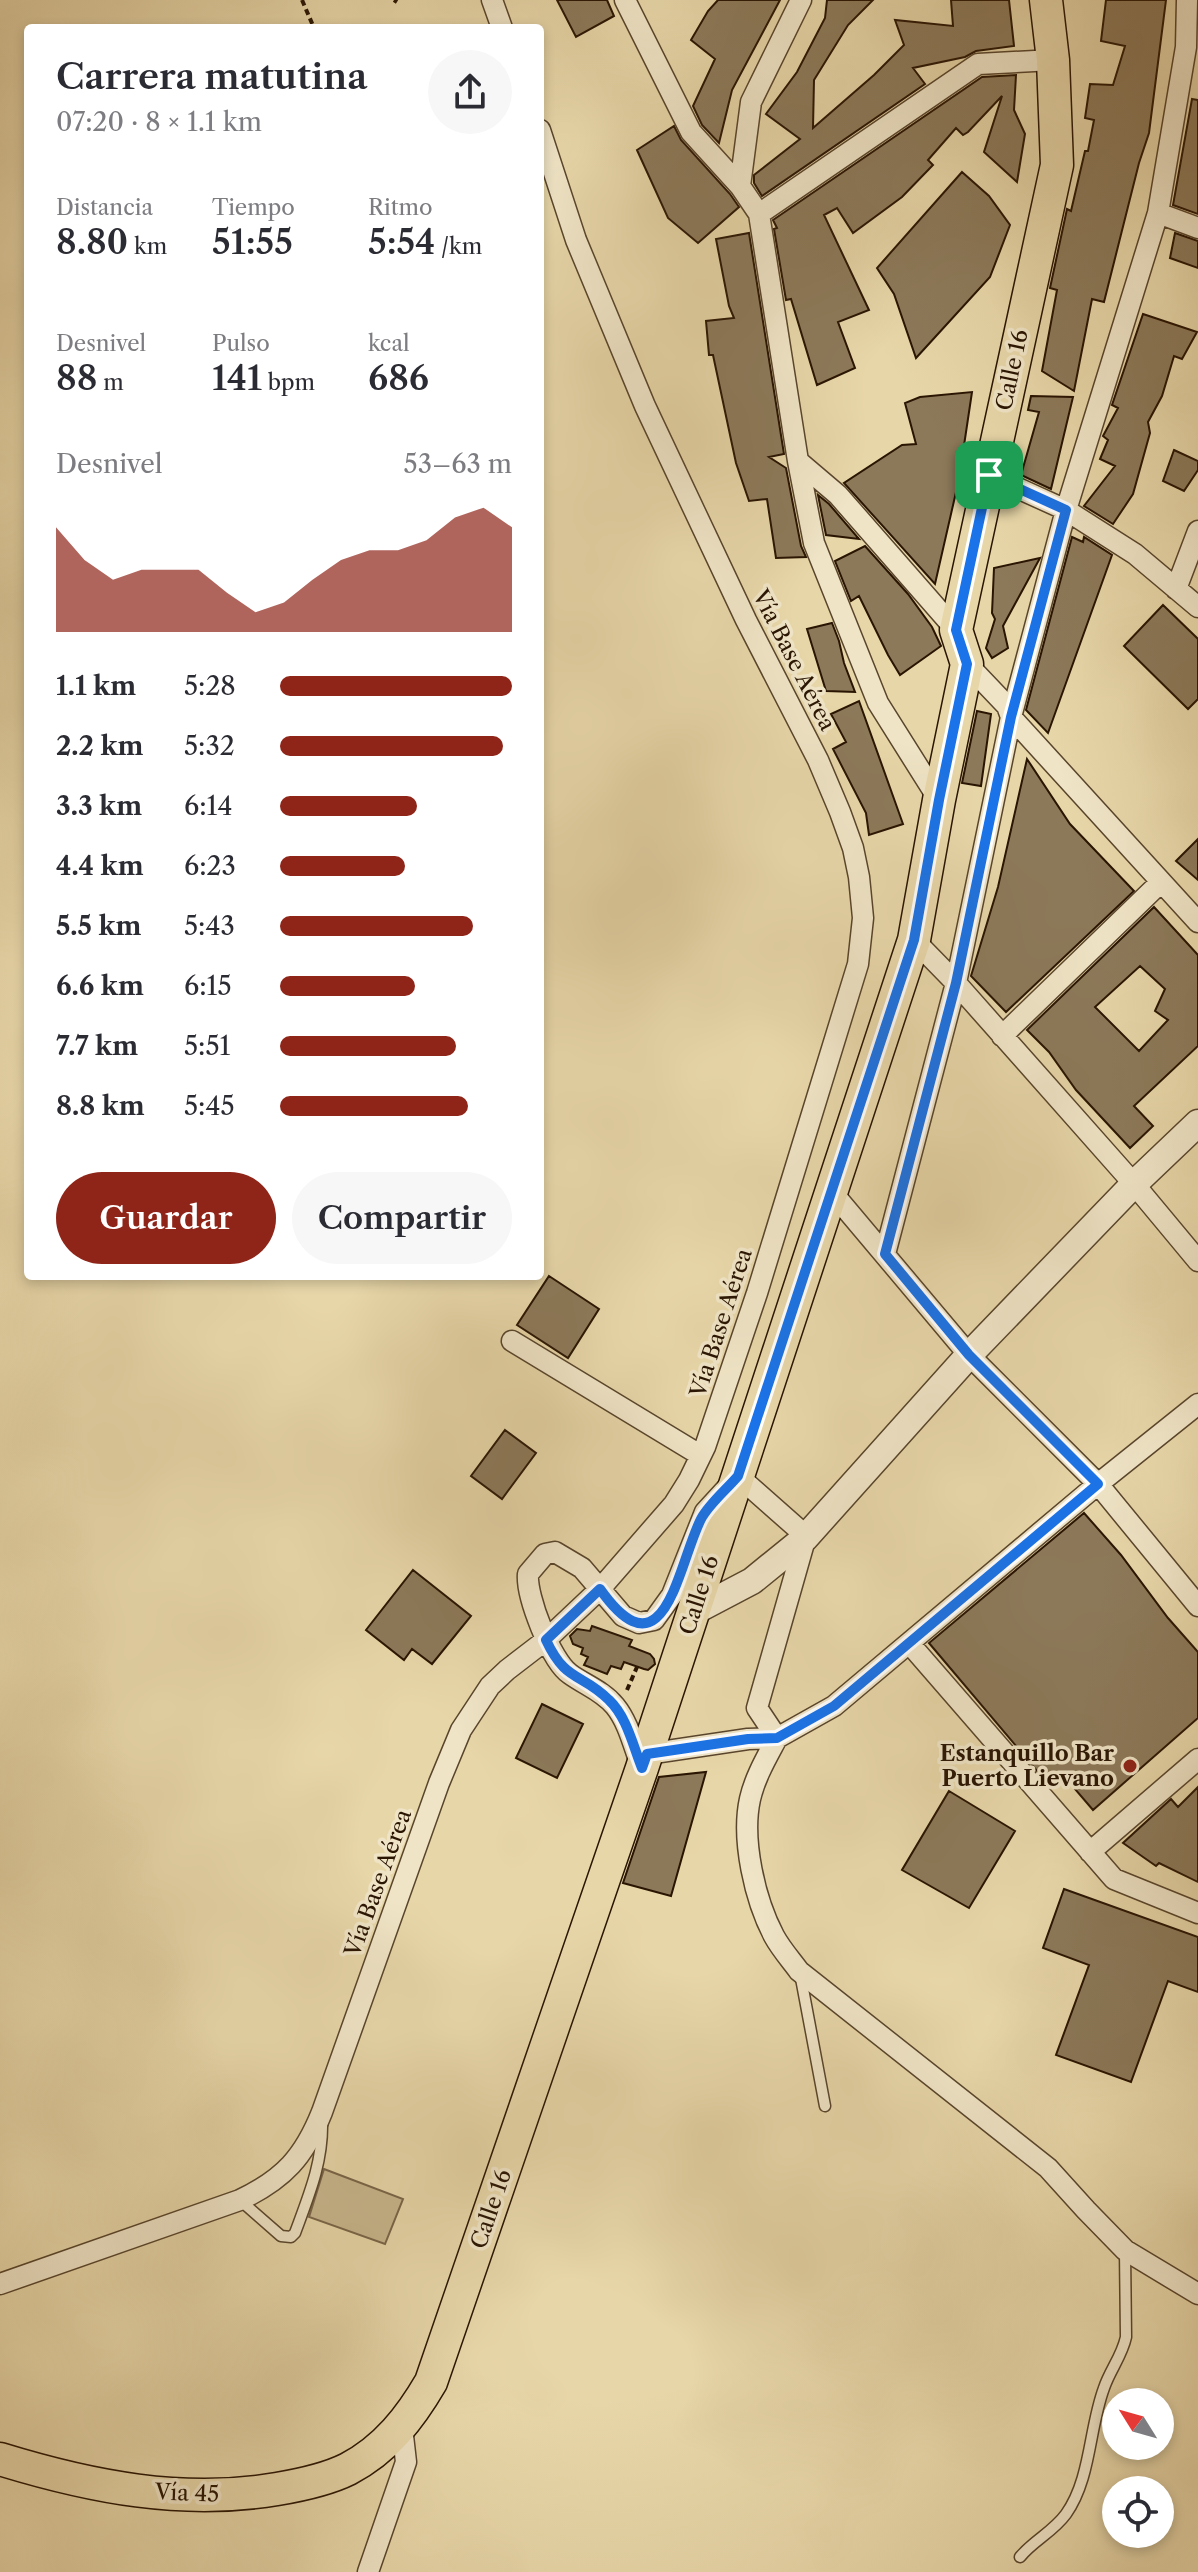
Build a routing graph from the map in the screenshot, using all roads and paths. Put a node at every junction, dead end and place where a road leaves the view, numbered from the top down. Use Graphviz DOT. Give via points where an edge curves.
graph roads {
  1 [pos="302,0"];
  2 [pos="492,0"];
  3 [pos="625,0"];
  4 [pos="801,0"];
  5 [pos="1046,0"];
  6 [pos="1187,0"];
  7 [pos="312,24"];
  8 [pos="501,24"];
  9 [pos="1053,60"];
  10 [pos="544,142"];
  11 [pos="740,186"];
  12 [pos="1158,213"];
  13 [pos="759,214"];
  14 [pos="1198,228"];
  15 [pos="798,461"];
  16 [pos="989,475"];
  17 [pos="1066,510"];
  18 [pos="1198,531"];
  19 [pos="1176,589"];
  20 [pos="1198,607"];
  21 [pos="956,630"];
  22 [pos="967,664"];
  23 [pos="1011,717"];
  24 [pos="939,800"];
  25 [pos="1161,882"];
  26 [pos="1198,922"];
  27 [pos="914,940"];
  28 [pos="956,983"];
  29 [pos="1002,1036"];
  30 [pos="1198,1123"];
  31 [pos="1134,1184"];
  32 [pos="831,1191"];
  33 [pos="885,1254"];
  34 [pos="1198,1261"];
  35 [pos="512,1341"];
  36 [pos="969,1355"];
  37 [pos="1198,1404"];
  38 [pos="700,1455"];
  39 [pos="738,1476"];
  40 [pos="1098,1484"];
  41 [pos="806,1537"];
  42 [pos="600,1589"];
  43 [pos="1198,1606"];
  44 [pos="681,1619"];
  45 [pos="546,1640"];
  46 [pos="909,1643"];
  47 [pos="777,1738"];
  48 [pos="1198,1759"];
  49 [pos="644,1761"];
  50 [pos="1090,1852"];
  51 [pos="1198,1913"];
  52 [pos="799,1971"];
  53 [pos="825,2106"];
  54 [pos="322,2112"];
  55 [pos="240,2200"];
  56 [pos="1125,2250"];
  57 [pos="0,2284"];
  58 [pos="1198,2294"];
  59 [pos="402,2427"];
  60 [pos="371,2455"];
  61 [pos="0,2459"];
  62 [pos="1020,2557"];
  63 [pos="368,2572"];
  1 -- 7 [label="path"];
  2 -- 8 [label="street"];
  3 -- 11 [label="street" via="691,132"];
  4 -- 11 [label="street" via="751,102"];
  5 -- 9 [label="main road, Calle 16"];
  6 -- 12 [label="street" via="1186,47"];
  9 -- 13 [label="street" via="978,64"];
  9 -- 16 [label="main road, Calle 16" via="1057,165"];
  10 -- 38 [label="street, Vía Base Aérea" via="576,240 645,406 818,760 859,877 863,918 847,1007"];
  11 -- 13 [label="street"];
  12 -- 14 [label="street"];
  12 -- 17 [label="street"];
  13 -- 15 [label="street"];
  15 -- 21 [label="street" via="838,495"];
  15 -- 24 [label="street" via="814,543 878,703"];
  16 -- 17 [label="street"];
  16 -- 21 [label="main road, Calle 16"];
  17 -- 19 [label="street" via="1135,554"];
  17 -- 23 [label="street"];
  18 -- 19 [label="street"];
  19 -- 20 [label="street"];
  21 -- 22 [label="main road, Calle 16"];
  22 -- 23 [label="street"];
  22 -- 24 [label="main road, Calle 16"];
  23 -- 25 [label="street"];
  23 -- 28 [label="street"];
  24 -- 27 [label="main road, Calle 16"];
  25 -- 26 [label="street"];
  25 -- 29 [label="street"];
  27 -- 28 [label="street"];
  27 -- 32 [label="main road, Calle 16"];
  28 -- 29 [label="street"];
  28 -- 33 [label="street"];
  29 -- 31 [label="street"];
  30 -- 31 [label="street"];
  31 -- 34 [label="street"];
  31 -- 36 [label="street"];
  32 -- 33 [label="street"];
  32 -- 39 [label="main road, Calle 16"];
  33 -- 36 [label="street"];
  35 -- 38 [label="street"];
  36 -- 40 [label="street"];
  36 -- 41 [label="street"];
  37 -- 40 [label="street"];
  38 -- 42 [label="street, Vía Base Aérea" via="674,1504"];
  39 -- 41 [label="street"];
  39 -- 44 [label="main road, Calle 16"];
  40 -- 43 [label="street"];
  40 -- 46 [label="street"];
  41 -- 44 [label="street" via="752,1581"];
  41 -- 47 [label="street" via="757,1708"];
  42 -- 44 [label="street" via="616,1611 632,1621"];
  42 -- 45 [label="street, Vía Base Aérea"];
  42 -- 45 [label="street" via="582,1568 555,1552 535,1563 527,1580"];
  44 -- 49 [label="main road, Calle 16"];
  45 -- 49 [label="street" via="568,1674 614,1705"];
  45 -- 54 [label="street, Vía Base Aérea" via="490,1686 461,1730"];
  46 -- 47 [label="street" via="834,1706"];
  46 -- 50 [label="street"];
  47 -- 49 [label="street"];
  47 -- 52 [label="street" via="750,1800 748,1835 760,1904 775,1938"];
  48 -- 50 [label="street"];
  49 -- 59 [label="main road, Calle 16" via="431,2382"];
  50 -- 51 [label="street" via="1114,1879"];
  52 -- 53 [label="lane"];
  52 -- 56 [label="street" via="1048,2168"];
  54 -- 55 [label="street, Vía Base Aérea" via="290,2168"];
  54 -- 55 [label="lane" via="319,2166 295,2233 281,2236"];
  55 -- 57 [label="street, Vía Base Aérea"];
  56 -- 58 [label="street"];
  56 -- 62 [label="lane" via="1126,2337 1099,2402 1079,2485 1067,2513"];
  59 -- 60 [label="main road, Calle 16"];
  59 -- 63 [label="street" via="406,2462"];
  60 -- 61 [label="main road, Vía 45" via="317,2481 249,2494 207,2495 109,2488"];
}
